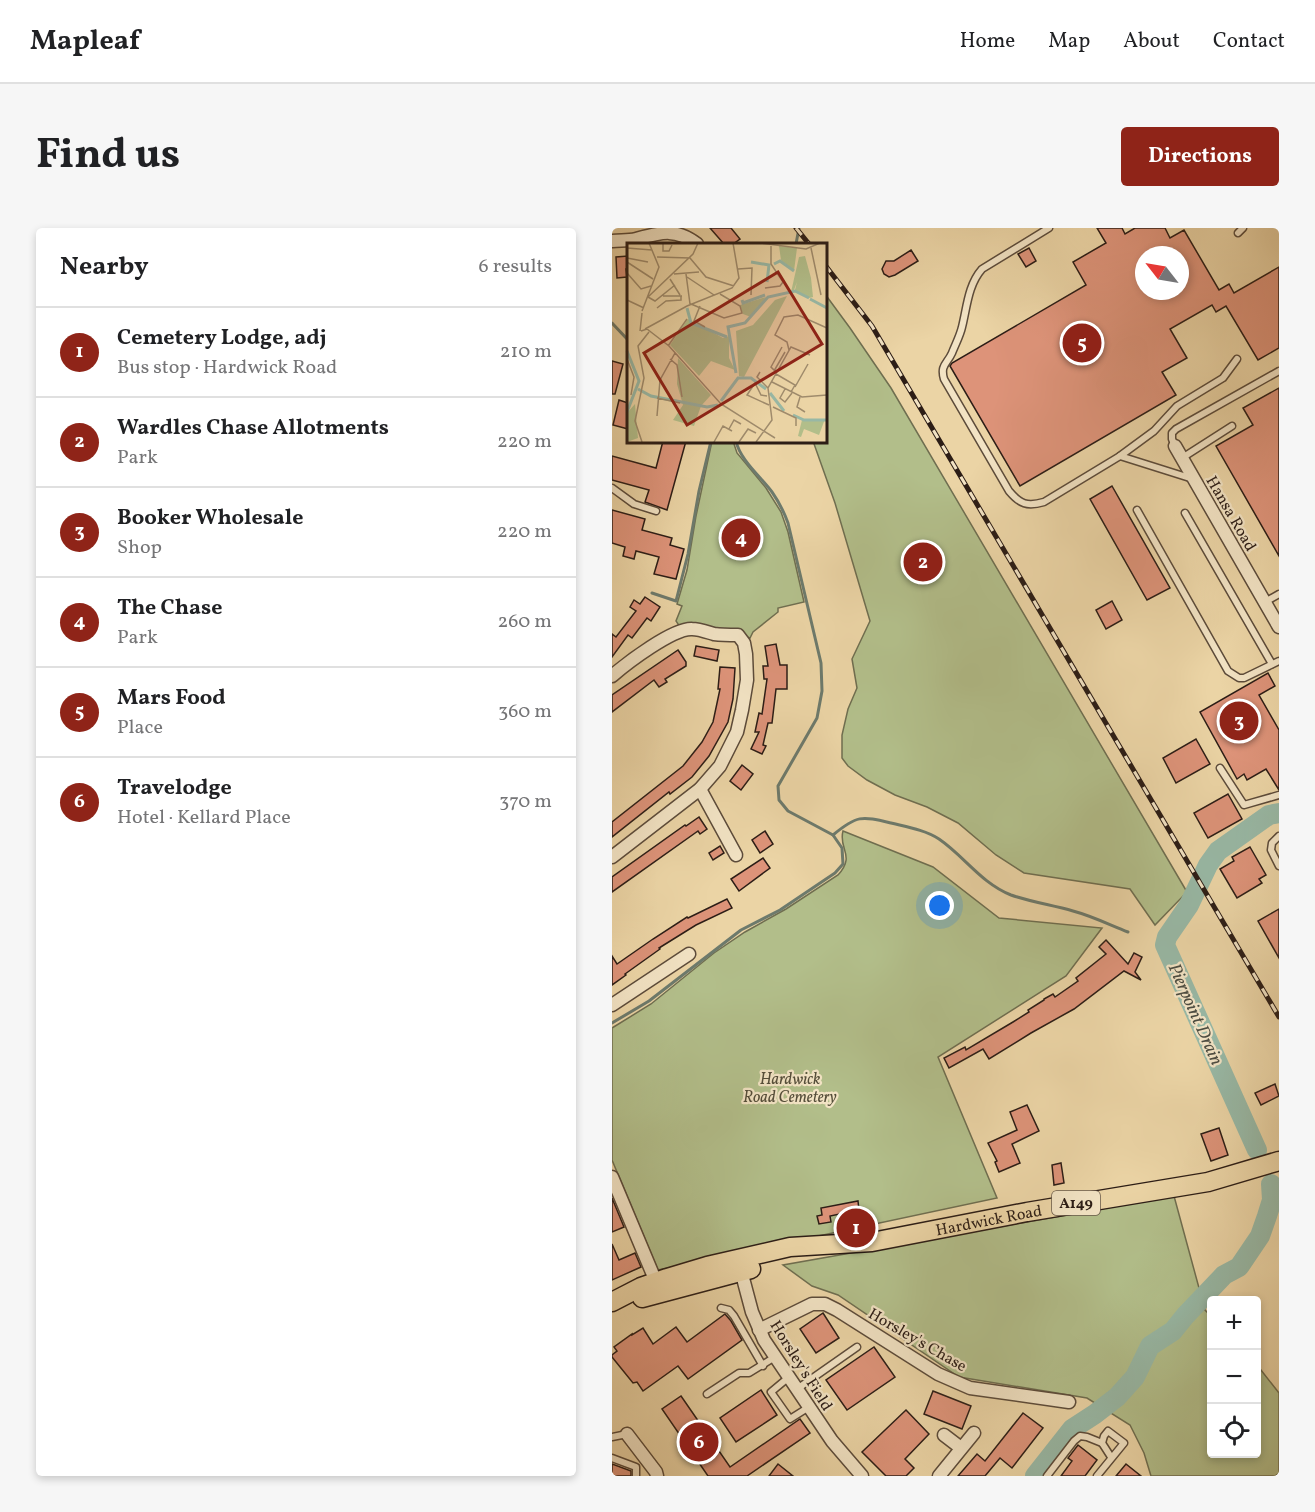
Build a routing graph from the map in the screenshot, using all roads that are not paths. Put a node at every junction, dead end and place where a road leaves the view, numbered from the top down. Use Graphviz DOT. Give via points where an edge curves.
graph roads {
  1 [pos="1049,228"];
  2 [pos="612,241"];
  3 [pos="696,243"];
  4 [pos="1237,359"];
  5 [pos="1279,371"];
  6 [pos="1232,426"];
  7 [pos="1175,446"];
  8 [pos="1120,456"];
  9 [pos="1181,458"];
  10 [pos="1194,479"];
  11 [pos="612,488"];
  12 [pos="1137,510"];
  13 [pos="656,512"];
  14 [pos="1185,513"];
  15 [pos="1279,594"];
  16 [pos="1265,603"];
  17 [pos="1279,627"];
  18 [pos="1279,661"];
  19 [pos="1272,664"];
  20 [pos="612,676"];
  21 [pos="1220,768"];
  22 [pos="700,789"];
  23 [pos="1279,795"];
  24 [pos="1279,836"];
  25 [pos="736,855"];
  26 [pos="612,857"];
  27 [pos="1279,866"];
  28 [pos="689,954"];
  29 [pos="612,1005"];
  30 [pos="1279,1161"];
  31 [pos="612,1177"];
  32 [pos="740,1265"];
  33 [pos="658,1287"];
  34 [pos="612,1302"];
  35 [pos="722,1308"];
  36 [pos="612,1311"];
  37 [pos="759,1330"];
  38 [pos="857,1347"];
  39 [pos="776,1357"];
  40 [pos="762,1366"];
  41 [pos="789,1377"];
  42 [pos="797,1389"];
  43 [pos="707,1394"];
  44 [pos="1069,1402"];
  45 [pos="809,1407"];
  46 [pos="974,1433"];
  47 [pos="627,1434"];
  48 [pos="944,1435"];
  49 [pos="612,1437"];
  50 [pos="1102,1443"];
  51 [pos="961,1448"];
  52 [pos="1111,1457"];
  53 [pos="612,1458"];
  54 [pos="636,1476"];
  55 [pos="657,1476"];
  56 [pos="862,1476"];
  57 [pos="939,1476"];
  58 [pos="1047,1476"];
  59 [pos="1097,1476"];
  1 -- 8 [label="lane" via="977,275 962,329 942,374 1016,500 1035,505 1044,502"];
  2 -- 3 [label="street" via="633,240 670,229 679,230"];
  4 -- 8 [label="lane" via="1223,378 1177,406 1154,431"];
  5 -- 7 [label="lane" via="1176,429 1172,433"];
  6 -- 9 [label="lane"];
  7 -- 9 [label="street, Hansa Road"];
  8 -- 10 [label="lane"];
  9 -- 10 [label="street, Hansa Road"];
  10 -- 16 [label="street, Hansa Road"];
  11 -- 13 [label="lane" via="634,504"];
  12 -- 19 [label="lane" via="1228,671 1245,678"];
  14 -- 19 [label="lane"];
  15 -- 16 [label="lane"];
  16 -- 17 [label="street, Hansa Road"];
  18 -- 19 [label="lane"];
  20 -- 22 [label="street" via="683,630 738,635 744,643 747,680 740,721 720,766"];
  21 -- 23 [label="lane" via="1244,805"];
  22 -- 25 [label="street"];
  22 -- 26 [label="street"];
  24 -- 27 [label="lane" via="1271,850"];
  28 -- 29 [label="street"];
  30 -- 32 [label="main road, Hardwick Road / A149" via="1208,1182 872,1242 790,1248"];
  31 -- 33 [label="street"];
  32 -- 33 [label="main road, Hardwick Road / A149" via="707,1266"];
  32 -- 37 [label="street, Horsley's Field"];
  33 -- 34 [label="main road, Hardwick Road / A149" via="641,1287"];
  33 -- 36 [label="main road, Hardwick Road / A149"];
  35 -- 40 [label="lane" via="734,1316"];
  37 -- 39 [label="street, Horsley's Field"];
  37 -- 44 [label="street, Horsley's Chase" via="812,1304 825,1304 938,1374 970,1388"];
  38 -- 42 [label="lane"];
  39 -- 40 [label="lane"];
  39 -- 41 [label="street, Horsley's Field"];
  40 -- 43 [label="lane" via="739,1373"];
  41 -- 42 [label="street, Horsley's Field"];
  41 -- 45 [label="lane" via="771,1392 790,1419"];
  42 -- 45 [label="street, Horsley's Field"];
  45 -- 56 [label="street, Horsley's Field"];
  46 -- 51 [label="street"];
  47 -- 49 [label="lane"];
  47 -- 55 [label="street"];
  48 -- 51 [label="street"];
  50 -- 52 [label="lane"];
  50 -- 52 [label="lane" via="1108,1431 1124,1443"];
  50 -- 58 [label="lane" via="1080,1436"];
  51 -- 57 [label="street"];
  52 -- 59 [label="lane"];
  53 -- 54 [label="lane" via="636,1467"];
}
